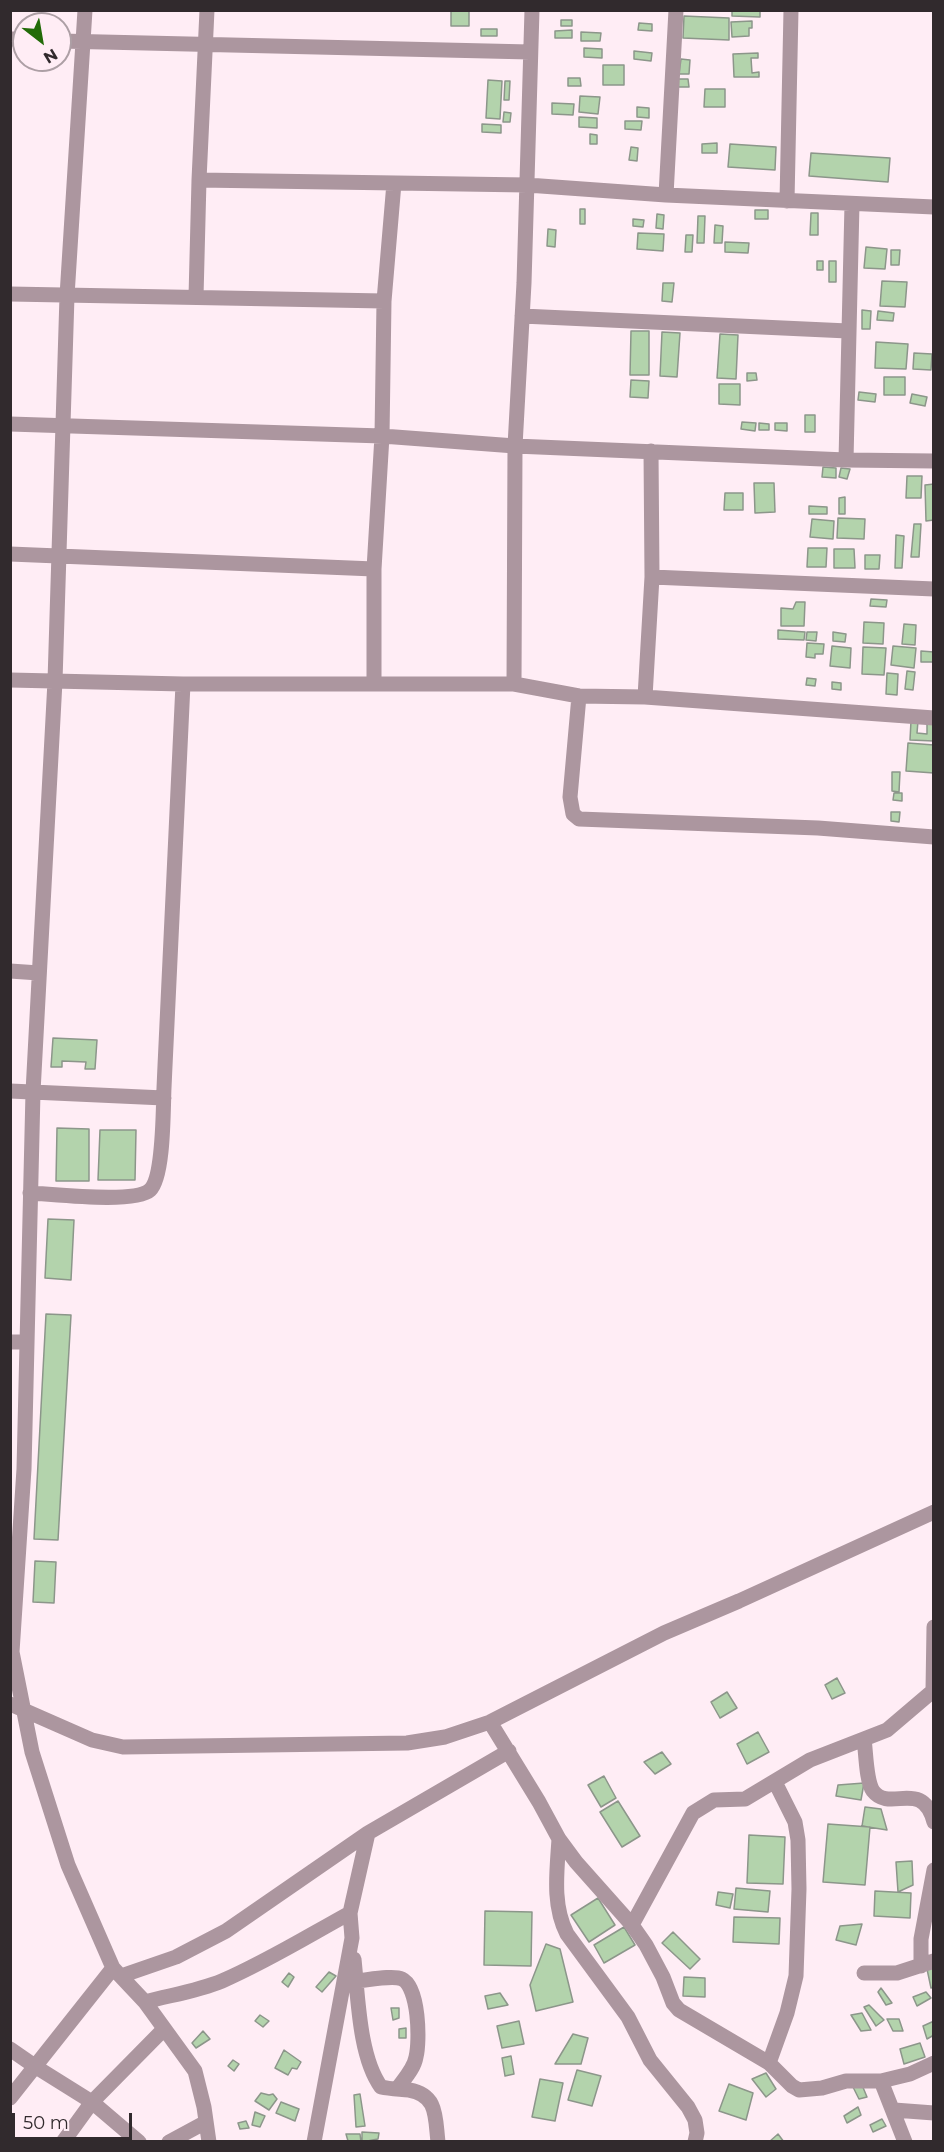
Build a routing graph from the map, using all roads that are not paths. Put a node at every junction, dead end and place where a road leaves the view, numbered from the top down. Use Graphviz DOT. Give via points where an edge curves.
graph roads {
  1 [pos="85,10"];
  2 [pos="207,10"];
  3 [pos="532,10"];
  4 [pos="676,10"];
  5 [pos="791,10"];
  6 [pos="72,42"];
  7 [pos="84,42"];
  8 [pos="206,44"];
  9 [pos="530,52"];
  10 [pos="199,180"];
  11 [pos="394,183"];
  12 [pos="527,185"];
  13 [pos="666,195"];
  14 [pos="787,201"];
  15 [pos="852,204"];
  16 [pos="933,207"];
  17 [pos="10,294"];
  18 [pos="68,296"];
  19 [pos="196,297"];
  20 [pos="384,301"];
  21 [pos="522,316"];
  22 [pos="848,331"];
  23 [pos="10,424"];
  24 [pos="64,426"];
  25 [pos="382,436"];
  26 [pos="515,446"];
  27 [pos="651,451"];
  28 [pos="846,460"];
  29 [pos="933,461"];
  30 [pos="10,554"];
  31 [pos="60,556"];
  32 [pos="374,569"];
  33 [pos="652,577"];
  34 [pos="933,589"];
  35 [pos="10,680"];
  36 [pos="55,681"];
  37 [pos="374,683"];
  38 [pos="183,684"];
  39 [pos="514,684"];
  40 [pos="579,696"];
  41 [pos="645,697"];
  42 [pos="933,718"];
  43 [pos="933,837"];
  44 [pos="10,971"];
  45 [pos="39,973"];
  46 [pos="10,1091"];
  47 [pos="33,1092"];
  48 [pos="164,1098"];
  49 [pos="30,1193"];
  50 [pos="10,1342"];
  51 [pos="27,1342"];
  52 [pos="17,1469"];
  53 [pos="933,1512"];
  54 [pos="933,1628"];
  55 [pos="933,1690"];
  56 [pos="17,1706"];
  57 [pos="490,1722"];
  58 [pos="864,1739"];
  59 [pos="509,1751"];
  60 [pos="774,1782"];
  61 [pos="933,1822"];
  62 [pos="368,1833"];
  63 [pos="559,1839"];
  64 [pos="933,1870"];
  65 [pos="350,1913"];
  66 [pos="632,1925"];
  67 [pos="352,1938"];
  68 [pos="927,1964"];
  69 [pos="117,1972"];
  70 [pos="864,1973"];
  71 [pos="356,1981"];
  72 [pos="146,2002"];
  73 [pos="164,2029"];
  74 [pos="10,2049"];
  75 [pos="933,2062"];
  76 [pos="769,2063"];
  77 [pos="36,2067"];
  78 [pos="881,2081"];
  79 [pos="397,2089"];
  80 [pos="10,2098"];
  81 [pos="92,2102"];
  82 [pos="894,2110"];
  83 [pos="933,2113"];
  84 [pos="206,2122"];
  85 [pos="209,2141"];
  86 [pos="63,2142"];
  87 [pos="139,2142"];
  88 [pos="169,2142"];
  89 [pos="222,2142"];
  90 [pos="314,2142"];
  91 [pos="438,2142"];
  92 [pos="695,2142"];
  93 [pos="905,2142"];
  1 -- 7 [label="street"];
  2 -- 8 [label="street"];
  3 -- 9 [label="street"];
  4 -- 13 [label="street"];
  5 -- 14 [label="street"];
  6 -- 7 [label="street"];
  7 -- 8 [label="street"];
  7 -- 18 [label="street"];
  8 -- 9 [label="street"];
  8 -- 10 [label="street"];
  9 -- 12 [label="street"];
  10 -- 11 [label="street"];
  10 -- 19 [label="street"];
  11 -- 12 [label="street"];
  11 -- 20 [label="street"];
  12 -- 13 [label="street"];
  12 -- 21 [label="street"];
  13 -- 14 [label="street"];
  14 -- 15 [label="street"];
  15 -- 16 [label="street"];
  15 -- 22 [label="street"];
  17 -- 18 [label="street"];
  18 -- 19 [label="street"];
  18 -- 24 [label="street"];
  19 -- 20 [label="street"];
  20 -- 25 [label="street"];
  21 -- 22 [label="street"];
  21 -- 26 [label="street"];
  22 -- 28 [label="street"];
  23 -- 24 [label="street"];
  24 -- 25 [label="street"];
  24 -- 31 [label="street"];
  25 -- 26 [label="street"];
  25 -- 32 [label="street"];
  26 -- 27 [label="street"];
  26 -- 39 [label="street"];
  27 -- 28 [label="street"];
  27 -- 33 [label="street"];
  28 -- 29 [label="street"];
  30 -- 31 [label="street"];
  31 -- 32 [label="street"];
  31 -- 36 [label="street"];
  32 -- 37 [label="street"];
  33 -- 34 [label="street"];
  33 -- 41 [label="street"];
  35 -- 36 [label="street"];
  36 -- 38 [label="street"];
  36 -- 45 [label="street"];
  37 -- 38 [label="street"];
  37 -- 39 [label="street"];
  38 -- 48 [label="street"];
  39 -- 40 [label="street"];
  40 -- 41 [label="street"];
  40 -- 43 [label="street" via="570,797 573,814 579,819 818,828"];
  41 -- 42 [label="street"];
  44 -- 45 [label="street"];
  45 -- 47 [label="street"];
  46 -- 47 [label="street"];
  47 -- 48 [label="street"];
  47 -- 49 [label="street"];
  48 -- 49 [label="street" via="159,1170 150,1191 128,1198"];
  49 -- 51 [label="street"];
  50 -- 51 [label="street"];
  51 -- 52 [label="street"];
  52 -- 56 [label="street" via="12,1652"];
  53 -- 57 [label="street" via="664,1633"];
  54 -- 55 [label="street"];
  55 -- 58 [label="street" via="887,1730"];
  56 -- 57 [label="street" via="92,1740 123,1748 407,1743 445,1737"];
  56 -- 69 [label="street" via="69,1865"];
  57 -- 59 [label="street"];
  58 -- 60 [label="street" via="810,1760"];
  58 -- 61 [label="street" via="873,1791 888,1798 913,1797 924,1803"];
  59 -- 62 [label="street"];
  59 -- 63 [label="street"];
  60 -- 66 [label="street" via="745,1799 714,1800 693,1813"];
  60 -- 76 [label="street" via="795,1822 799,1889 796,1976 788,2013"];
  62 -- 65 [label="street"];
  62 -- 69 [label="street" via="226,1931 176,1957"];
  63 -- 66 [label="street"];
  63 -- 92 [label="street" via="556,1895 562,1925 628,2017 650,2060 688,2107 695,2120"];
  64 -- 68 [label="street" via="921,1938"];
  65 -- 67 [label="street"];
  65 -- 72 [label="street" via="222,1981"];
  66 -- 76 [label="street" via="657,1963 679,2010"];
  67 -- 71 [label="street"];
  67 -- 90 [label="street"];
  68 -- 70 [label="street" via="897,1973"];
  69 -- 72 [label="street"];
  69 -- 77 [label="street"];
  71 -- 79 [label="street" via="364,2043 374,2074 381,2087"];
  71 -- 79 [label="street" via="397,1977 410,1985 414,1994 416,2058"];
  72 -- 73 [label="street"];
  73 -- 81 [label="street"];
  73 -- 84 [label="street" via="195,2071"];
  74 -- 77 [label="street"];
  75 -- 78 [label="street" via="910,2074"];
  76 -- 78 [label="street" via="799,2090 846,2081"];
  77 -- 80 [label="street"];
  77 -- 81 [label="street"];
  78 -- 82 [label="street"];
  79 -- 91 [label="street" via="419,2092 430,2100"];
  81 -- 86 [label="street"];
  81 -- 87 [label="street"];
  82 -- 83 [label="street"];
  82 -- 93 [label="street"];
  84 -- 85 [label="street"];
  84 -- 88 [label="street"];
  85 -- 89 [label="street"];
}
